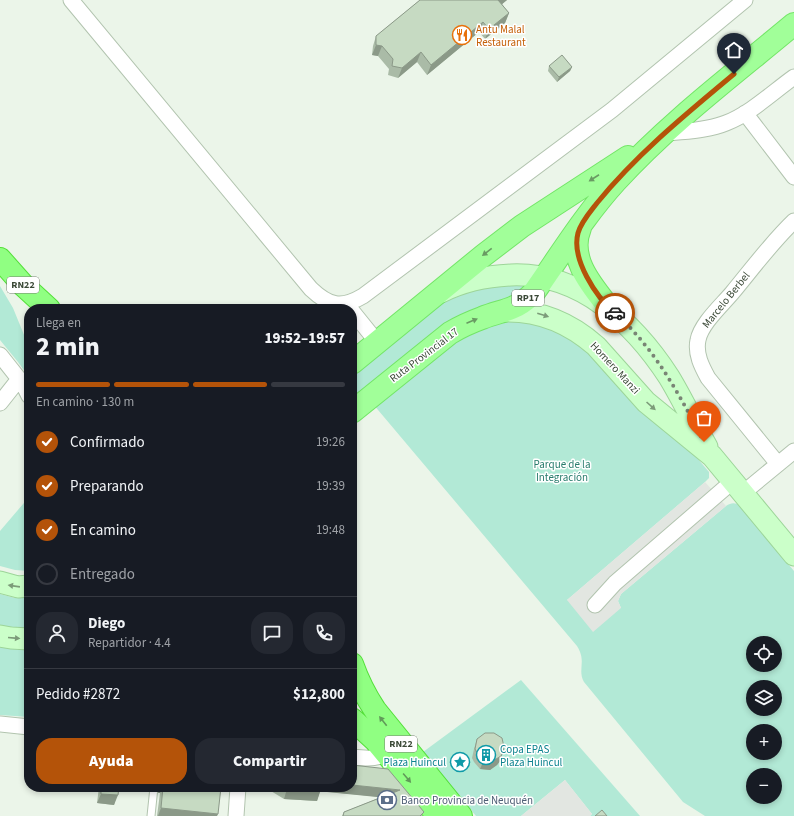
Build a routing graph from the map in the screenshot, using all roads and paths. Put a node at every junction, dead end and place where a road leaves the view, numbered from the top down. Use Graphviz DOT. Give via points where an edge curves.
graph roads {
  1 [pos="71,0"];
  2 [pos="745,0"];
  3 [pos="794,24"];
  4 [pos="794,77"];
  5 [pos="745,113"];
  6 [pos="662,134"];
  7 [pos="794,177"];
  8 [pos="794,221"];
  9 [pos="582,224"];
  10 [pos="0,259"];
  11 [pos="0,266"];
  12 [pos="544,278"];
  13 [pos="430,299"];
  14 [pos="25,304"];
  15 [pos="44,304"];
  16 [pos="334,304"];
  17 [pos="354,304"];
  18 [pos="611,310"];
  19 [pos="504,311"];
  20 [pos="357,318"];
  21 [pos="377,342"];
  22 [pos="0,355"];
  23 [pos="357,359"];
  24 [pos="19,379"];
  25 [pos="24,388"];
  26 [pos="0,402"];
  27 [pos="357,408"];
  28 [pos="794,451"];
  29 [pos="712,456"];
  30 [pos="778,464"];
  31 [pos="738,487"];
  32 [pos="794,555"];
  33 [pos="0,582"];
  34 [pos="24,586"];
  35 [pos="595,605"];
  36 [pos="0,636"];
  37 [pos="24,639"];
  38 [pos="357,676"];
  39 [pos="0,724"];
  40 [pos="357,724"];
  41 [pos="24,726"];
  42 [pos="393,748"];
  43 [pos="357,758"];
  44 [pos="153,792"];
  45 [pos="238,792"];
  46 [pos="151,816"];
  47 [pos="236,816"];
  48 [pos="438,816"];
  49 [pos="461,816"];
  1 -- 16 [label="street" via="311,289 318,296"];
  2 -- 17 [label="street" via="612,110"];
  3 -- 6 [label="main road, Ruta Provincial 17 / RP17"];
  4 -- 5 [label="street"];
  5 -- 6 [label="street" via="715,127"];
  5 -- 7 [label="street"];
  6 -- 9 [label="main road, Ruta Provincial 17 / RP17" via="615,182"];
  6 -- 13 [label="main road, Ruta Provincial 17 / RP17, one-way" via="522,226"];
  8 -- 30 [label="street, Marcelo Berbel" via="704,327 697,348 700,363 708,378"];
  9 -- 12 [label="main road, Ruta Provincial 17 / RP17"];
  9 -- 18 [label="main road" via="576,247 580,262 590,282"];
  10 -- 15 [label="highway, RN22"];
  11 -- 14 [label="highway, RN22"];
  12 -- 13 [label="main road, Homero Manzi" via="517,275 484,278 452,287"];
  12 -- 18 [label="main road, Homero Manzi" via="582,291"];
  12 -- 19 [label="main road, Ruta Provincial 17 / RP17" via="521,304"];
  13 -- 21 [label="main road, Ruta Provincial 17 / RP17"];
  18 -- 29 [label="main road, Homero Manzi" via="662,367"];
  27 -- 19 [label="main road, Ruta Provincial 17 / RP17, one-way" via="450,333 483,317"];
  19 -- 29 [label="main road, Homero Manzi, one-way" via="541,314 577,331 596,346 652,407"];
  20 -- 21 [label="street"];
  21 -- 23 [label="main road, Ruta Provincial 17 / RP17"];
  22 -- 24 [label="street"];
  24 -- 25 [label="street"];
  24 -- 26 [label="street"];
  28 -- 30 [label="street"];
  29 -- 31 [label="main road, Homero Manzi"];
  30 -- 31 [label="street"];
  31 -- 32 [label="main road, Homero Manzi"];
  31 -- 35 [label="street" via="615,583"];
  34 -- 33 [label="main road, one-way"];
  36 -- 37 [label="main road, one-way"];
  42 -- 38 [label="highway, RN22, one-way"];
  39 -- 41 [label="street"];
  40 -- 42 [label="highway, RN22" via="376,741"];
  42 -- 43 [label="street" via="381,756 369,759"];
  42 -- 48 [label="highway, RN22, one-way"];
  42 -- 49 [label="highway, RN22"];
  44 -- 46 [label="lane"];
  45 -- 47 [label="street"];
}
